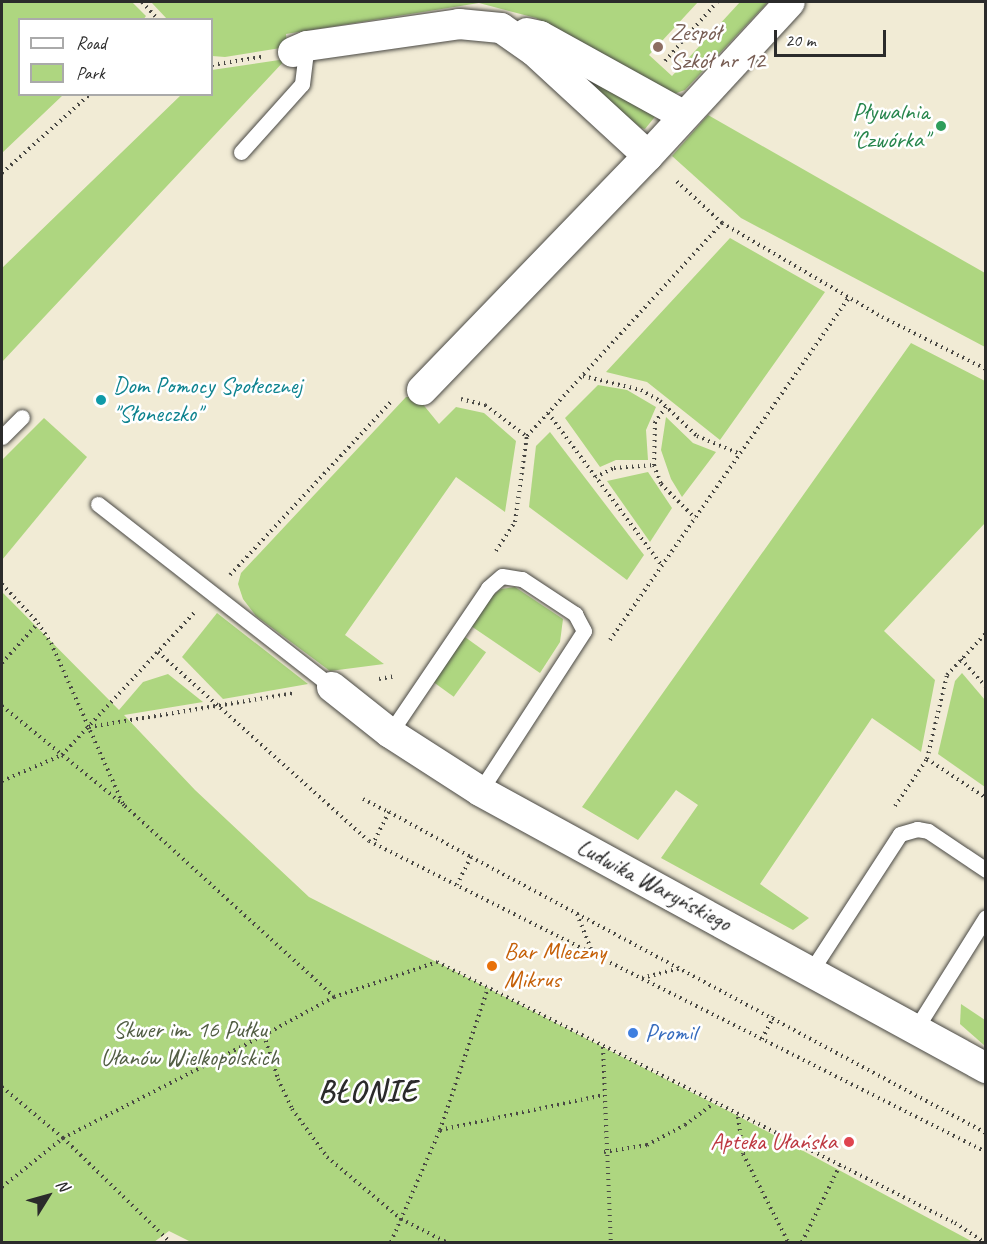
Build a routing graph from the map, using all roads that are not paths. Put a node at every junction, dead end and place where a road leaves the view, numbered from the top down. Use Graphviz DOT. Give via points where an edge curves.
graph roads {
  1 [pos="790,2"];
  2 [pos="501,28"];
  3 [pos="300,49"];
  4 [pos="683,115"];
  5 [pos="241,152"];
  6 [pos="648,156"];
  7 [pos="422,390"];
  8 [pos="22,417"];
  9 [pos="2,437"];
  10 [pos="98,504"];
  11 [pos="332,687"];
  12 [pos="390,733"];
  13 [pos="480,791"];
  14 [pos="986,870"];
  15 [pos="986,917"];
  16 [pos="812,971"];
  17 [pos="915,1030"];
  18 [pos="986,1068"];
  1 -- 4 [label="street"];
  2 -- 3 [label="street" via="459,24"];
  2 -- 4 [label="street" via="540,36"];
  2 -- 6 [label="street" via="534,51"];
  3 -- 5 [label="lane" via="302,84"];
  4 -- 6 [label="street"];
  6 -- 7 [label="street"];
  8 -- 9 [label="lane"];
  10 -- 11 [label="lane"];
  11 -- 12 [label="street, Ludwika Waryńskiego"];
  12 -- 13 [label="street, Ludwika Waryńskiego"];
  12 -- 13 [label="lane" via="488,588 502,576 513,576 531,585 575,614 584,631"];
  13 -- 16 [label="street, Ludwika Waryńskiego"];
  14 -- 16 [label="lane" via="928,831 917,829 900,834"];
  15 -- 17 [label="lane"];
  16 -- 17 [label="street, Ludwika Waryńskiego"];
  17 -- 18 [label="street, Ludwika Waryńskiego"];
}
